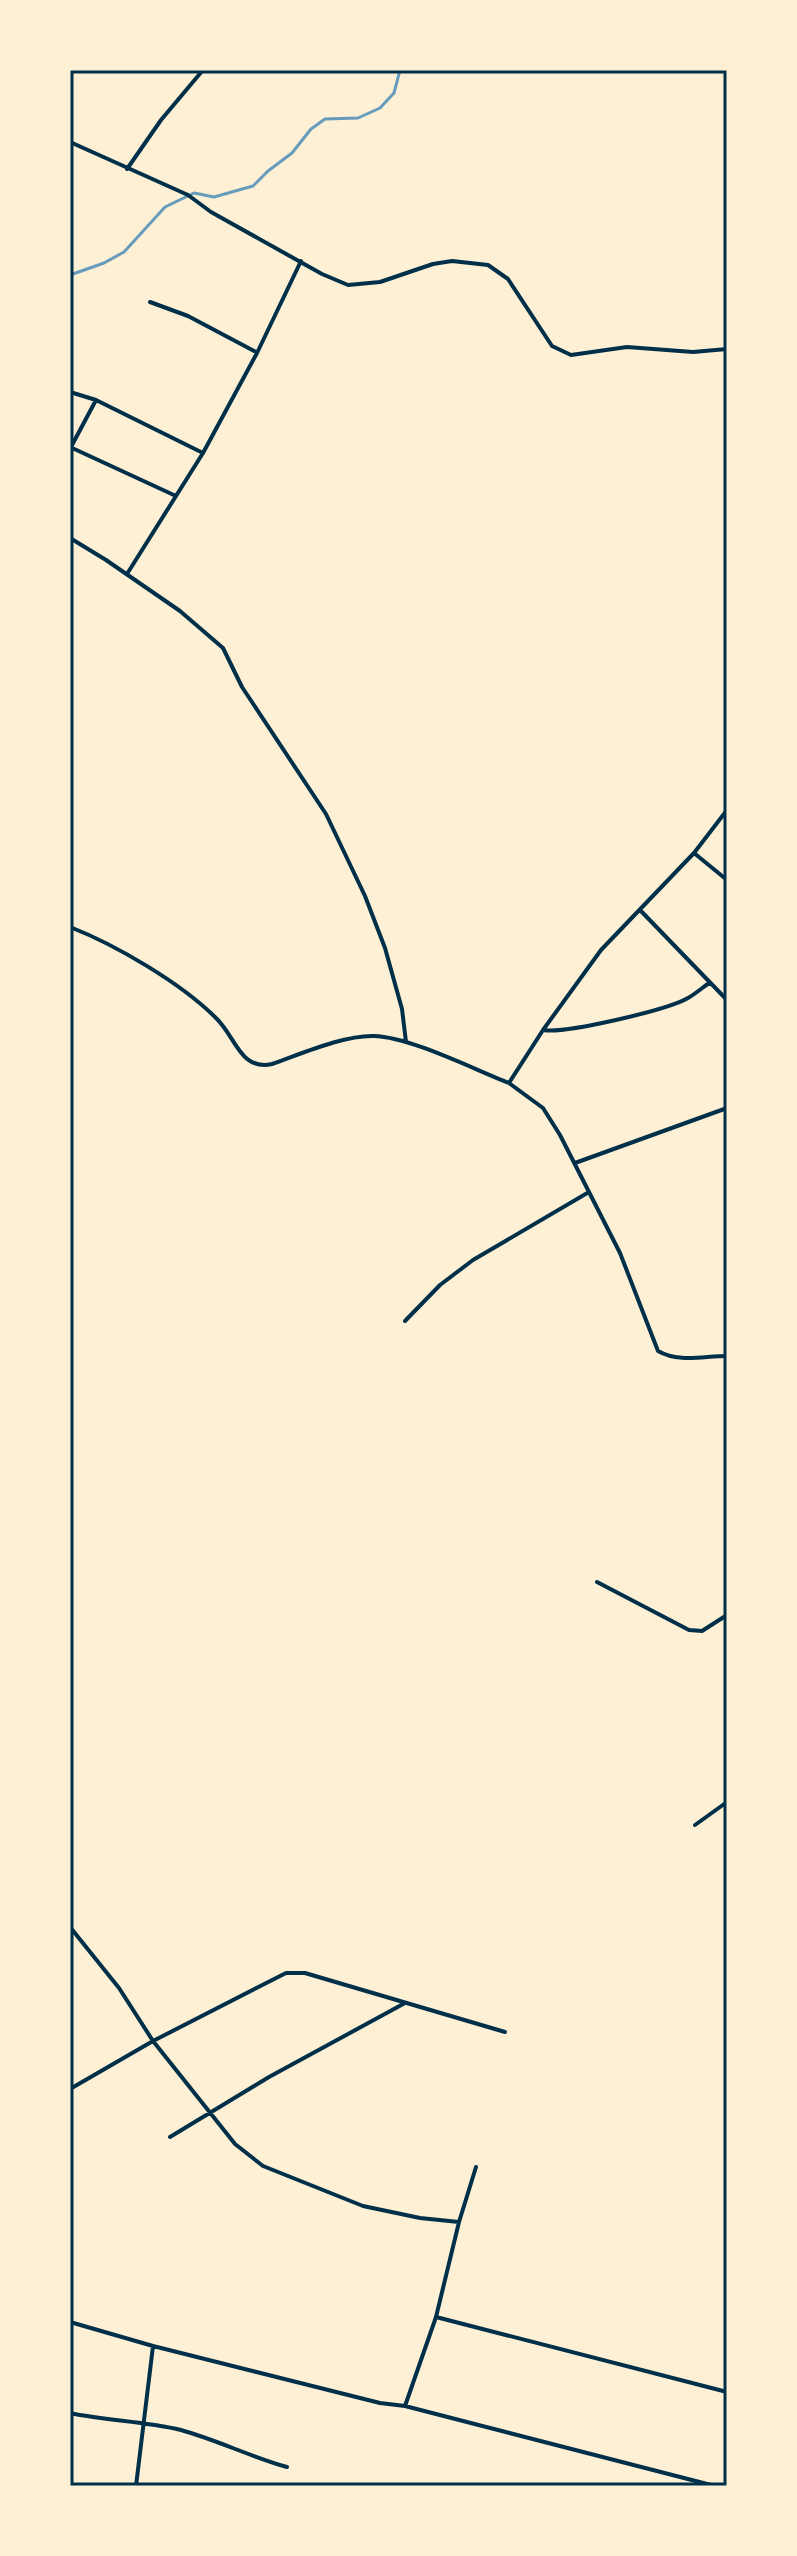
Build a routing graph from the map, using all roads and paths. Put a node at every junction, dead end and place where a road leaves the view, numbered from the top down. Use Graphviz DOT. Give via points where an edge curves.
graph roads {
  1 [pos="203,70"];
  2 [pos="70,142"];
  3 [pos="127,169"];
  4 [pos="301,261"];
  5 [pos="150,302"];
  6 [pos="727,349"];
  7 [pos="257,353"];
  8 [pos="70,392"];
  9 [pos="96,400"];
  10 [pos="70,448"];
  11 [pos="203,453"];
  12 [pos="176,496"];
  13 [pos="70,538"];
  14 [pos="127,574"];
  15 [pos="727,810"];
  16 [pos="694,853"];
  17 [pos="727,880"];
  18 [pos="640,910"];
  19 [pos="70,927"];
  20 [pos="709,983"];
  21 [pos="727,1000"];
  22 [pos="543,1030"];
  23 [pos="406,1042"];
  24 [pos="509,1083"];
  25 [pos="727,1108"];
  26 [pos="574,1163"];
  27 [pos="589,1192"];
  28 [pos="405,1321"];
  29 [pos="727,1356"];
  30 [pos="597,1582"];
  31 [pos="727,1615"];
  32 [pos="727,1802"];
  33 [pos="695,1825"];
  34 [pos="70,1927"];
  35 [pos="405,2003"];
  36 [pos="505,2032"];
  37 [pos="153,2041"];
  38 [pos="70,2089"];
  39 [pos="209,2112"];
  40 [pos="170,2137"];
  41 [pos="476,2167"];
  42 [pos="459,2222"];
  43 [pos="436,2317"];
  44 [pos="70,2322"];
  45 [pos="153,2346"];
  46 [pos="727,2392"];
  47 [pos="405,2406"];
  48 [pos="70,2413"];
  49 [pos="142,2422"];
  50 [pos="287,2467"];
  51 [pos="136,2486"];
  52 [pos="715,2486"];
  1 -- 3 [label="street"];
  2 -- 3 [label="street"];
  3 -- 4 [label="street" via="188,195"];
  4 -- 6 [label="street" via="348,285 380,282 452,261 488,265 508,279 552,346 571,355 627,347"];
  4 -- 7 [label="street"];
  5 -- 7 [label="street"];
  7 -- 11 [label="street"];
  8 -- 9 [label="street"];
  9 -- 10 [label="street"];
  9 -- 11 [label="street"];
  10 -- 12 [label="street"];
  11 -- 12 [label="street"];
  12 -- 14 [label="street"];
  13 -- 14 [label="street"];
  14 -- 23 [label="street" via="223,648 242,687 326,814 385,948"];
  15 -- 16 [label="street"];
  16 -- 17 [label="street"];
  16 -- 18 [label="street"];
  18 -- 20 [label="street"];
  18 -- 22 [label="street" via="601,950"];
  19 -- 23 [label="street" via="184,992 216,1018 250,1063 272,1064 372,1035"];
  20 -- 21 [label="street"];
  20 -- 22 [label="street" via="658,1010 562,1031"];
  22 -- 24 [label="street"];
  23 -- 24 [label="street"];
  24 -- 26 [label="street" via="543,1108"];
  25 -- 26 [label="street"];
  26 -- 27 [label="street"];
  27 -- 28 [label="street" via="473,1260"];
  27 -- 29 [label="street" via="620,1253 658,1351 682,1359"];
  30 -- 31 [label="street" via="689,1630 702,1631"];
  32 -- 33 [label="street"];
  34 -- 37 [label="street"];
  35 -- 36 [label="street"];
  35 -- 37 [label="street" via="305,1973 286,1973"];
  35 -- 39 [label="street"];
  37 -- 38 [label="street"];
  37 -- 39 [label="street"];
  39 -- 40 [label="street"];
  39 -- 42 [label="street" via="249,2158 278,2173 363,2206"];
  41 -- 42 [label="street"];
  42 -- 43 [label="street"];
  43 -- 46 [label="street"];
  43 -- 47 [label="street"];
  44 -- 45 [label="street"];
  45 -- 47 [label="street"];
  45 -- 49 [label="street"];
  47 -- 52 [label="street"];
  48 -- 49 [label="street"];
  49 -- 50 [label="street"];
  49 -- 51 [label="street"];
}
